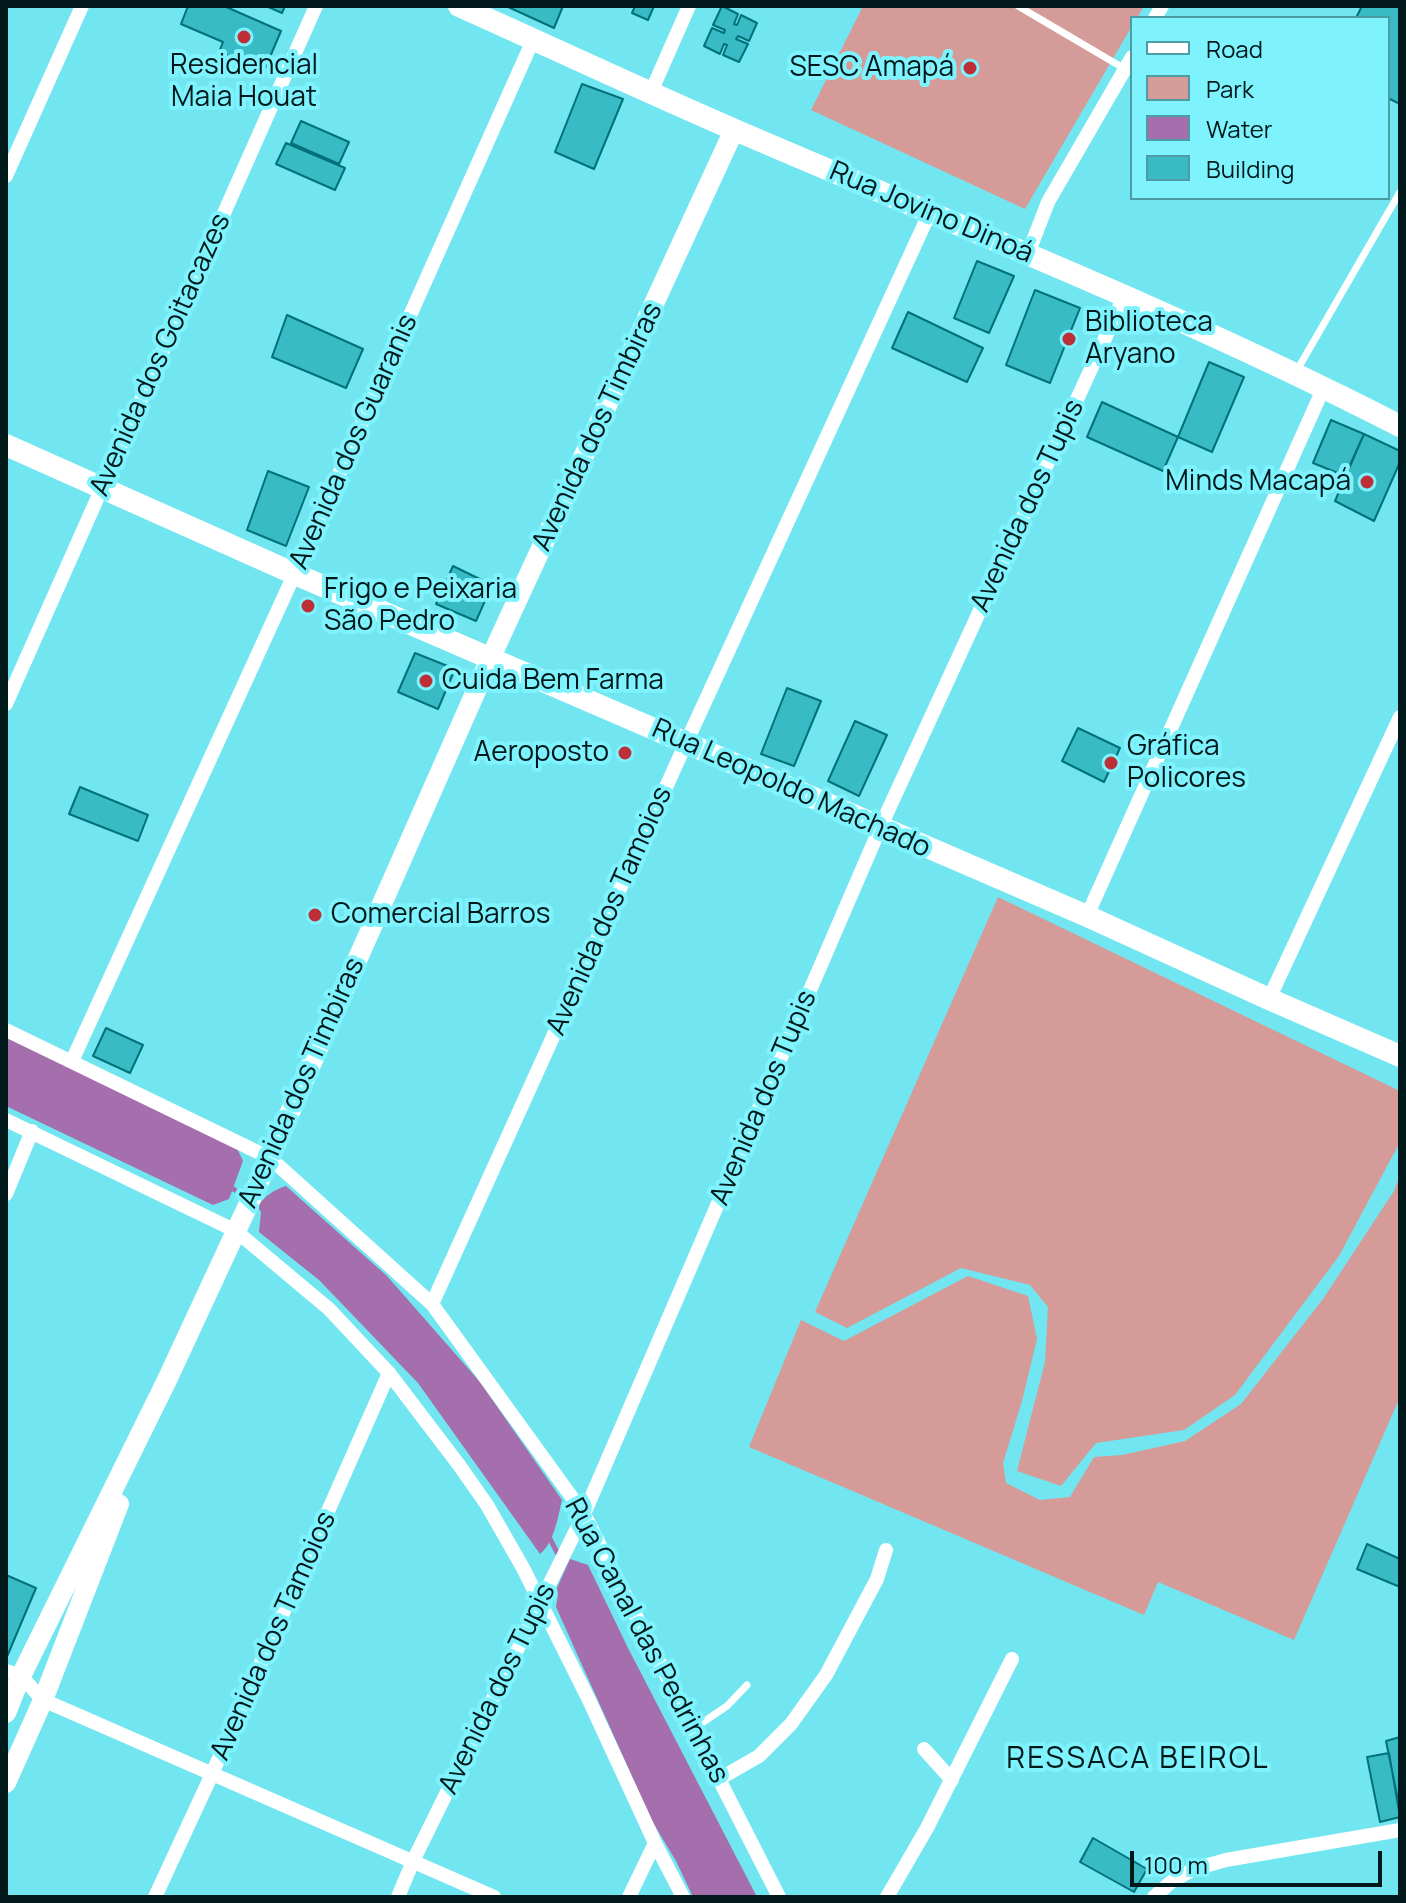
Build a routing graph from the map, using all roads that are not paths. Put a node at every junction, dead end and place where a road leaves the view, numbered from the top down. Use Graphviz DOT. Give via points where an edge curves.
graph roads {
  1 [pos="82,6"];
  2 [pos="316,6"];
  3 [pos="689,6"];
  4 [pos="1018,6"];
  5 [pos="473,9"];
  6 [pos="533,40"];
  7 [pos="1129,63"];
  8 [pos="651,92"];
  9 [pos="734,130"];
  10 [pos="6,176"];
  11 [pos="1400,192"];
  12 [pos="930,212"];
  13 [pos="1028,254"];
  14 [pos="1124,297"];
  15 [pos="1295,374"];
  16 [pos="1324,387"];
  17 [pos="1400,426"];
  18 [pos="6,445"];
  19 [pos="103,487"];
  20 [pos="295,574"];
  21 [pos="491,657"];
  22 [pos="6,704"];
  23 [pos="1400,717"];
  24 [pos="686,743"];
  25 [pos="880,828"];
  26 [pos="1087,916"];
  27 [pos="1269,999"];
  28 [pos="6,1030"];
  29 [pos="1400,1056"];
  30 [pos="72,1061"];
  31 [pos="6,1120"];
  32 [pos="32,1131"];
  33 [pos="267,1165"];
  34 [pos="6,1194"];
  35 [pos="239,1224"];
  36 [pos="432,1304"];
  37 [pos="389,1373"];
  38 [pos="167,1380"];
  39 [pos="582,1519"];
  40 [pos="886,1550"];
  41 [pos="541,1602"];
  42 [pos="1012,1659"];
  43 [pos="14,1673"];
  44 [pos="747,1685"];
  45 [pos="43,1700"];
  46 [pos="6,1713"];
  47 [pos="693,1729"];
  48 [pos="924,1749"];
  49 [pos="212,1774"];
  50 [pos="719,1779"];
  51 [pos="952,1780"];
  52 [pos="6,1783"];
  53 [pos="1400,1830"];
  54 [pos="655,1843"];
  55 [pos="413,1861"];
  56 [pos="155,1897"];
  57 [pos="398,1897"];
  58 [pos="494,1897"];
  59 [pos="629,1897"];
  60 [pos="683,1897"];
  61 [pos="779,1897"];
  62 [pos="887,1897"];
  63 [pos="1154,1897"];
  1 -- 10 [label="street"];
  2 -- 19 [label="street, Avenida dos Goitacazes"];
  3 -- 8 [label="street"];
  4 -- 7 [label="lane"];
  5 -- 6 [label="main road, Rua Jovino Dinoá"];
  6 -- 8 [label="main road, Rua Jovino Dinoá"];
  6 -- 20 [label="street, Avenida dos Guaranis"];
  7 -- 13 [label="street" via="1048,202"];
  8 -- 9 [label="main road, Rua Jovino Dinoá"];
  9 -- 12 [label="main road, Rua Jovino Dinoá"];
  9 -- 21 [label="street, Avenida dos Timbiras"];
  11 -- 15 [label="lane"];
  12 -- 13 [label="main road, Rua Jovino Dinoá"];
  12 -- 24 [label="street, Avenida dos Tamoios"];
  13 -- 14 [label="main road, Rua Jovino Dinoá"];
  14 -- 15 [label="main road, Rua Jovino Dinoá"];
  14 -- 25 [label="street, Avenida dos Tupis"];
  15 -- 16 [label="main road, Rua Jovino Dinoá"];
  16 -- 17 [label="main road, Rua Jovino Dinoá"];
  16 -- 26 [label="street"];
  18 -- 19 [label="main road, Rua Leopoldo Machado"];
  19 -- 20 [label="main road, Rua Leopoldo Machado"];
  19 -- 22 [label="street, Avenida dos Goitacazes"];
  20 -- 21 [label="main road, Rua Leopoldo Machado"];
  20 -- 30 [label="street, Avenida dos Guaranis"];
  21 -- 24 [label="main road, Rua Leopoldo Machado"];
  21 -- 33 [label="street, Avenida dos Timbiras"];
  23 -- 27 [label="street"];
  24 -- 25 [label="main road, Rua Leopoldo Machado"];
  24 -- 36 [label="street, Avenida dos Tamoios"];
  25 -- 26 [label="main road, Rua Leopoldo Machado"];
  25 -- 39 [label="street, Avenida dos Tupis"];
  26 -- 27 [label="main road, Rua Leopoldo Machado"];
  27 -- 29 [label="main road, Rua Leopoldo Machado"];
  28 -- 30 [label="street, Rua Canal das Pedrinhas"];
  30 -- 33 [label="street, Rua Canal das Pedrinhas"];
  31 -- 32 [label="street"];
  32 -- 34 [label="street"];
  32 -- 35 [label="street"];
  33 -- 35 [label="street, Avenida dos Timbiras"];
  33 -- 36 [label="street, Rua Canal das Pedrinhas"];
  35 -- 37 [label="street"];
  35 -- 38 [label="street, Avenida dos Timbiras"];
  36 -- 39 [label="street, Rua Canal das Pedrinhas"];
  37 -- 41 [label="street" via="487,1505"];
  37 -- 49 [label="street, Avenida dos Tamoios"];
  38 -- 43 [label="street, Avenida dos Timbiras"];
  38 -- 45 [label="street, Avenida dos Timbiras"];
  39 -- 41 [label="street, Avenida dos Tupis"];
  39 -- 47 [label="street, Rua Canal das Pedrinhas"];
  40 -- 50 [label="street" via="877,1579 826,1675 791,1724 759,1756"];
  41 -- 54 [label="street"];
  41 -- 55 [label="street, Avenida dos Tupis"];
  42 -- 51 [label="street"];
  43 -- 45 [label="street"];
  43 -- 46 [label="street, Avenida dos Timbiras"];
  44 -- 47 [label="lane"];
  45 -- 49 [label="street"];
  45 -- 52 [label="street, Avenida dos Timbiras"];
  47 -- 50 [label="street, Rua Canal das Pedrinhas"];
  48 -- 51 [label="street"];
  49 -- 55 [label="street"];
  49 -- 56 [label="street, Avenida dos Tamoios"];
  50 -- 61 [label="street, Rua Canal das Pedrinhas"];
  51 -- 62 [label="street"];
  53 -- 63 [label="street" via="1226,1860 1194,1869"];
  54 -- 59 [label="street"];
  54 -- 60 [label="street"];
  55 -- 57 [label="street, Avenida dos Tupis"];
  55 -- 58 [label="street"];
}
